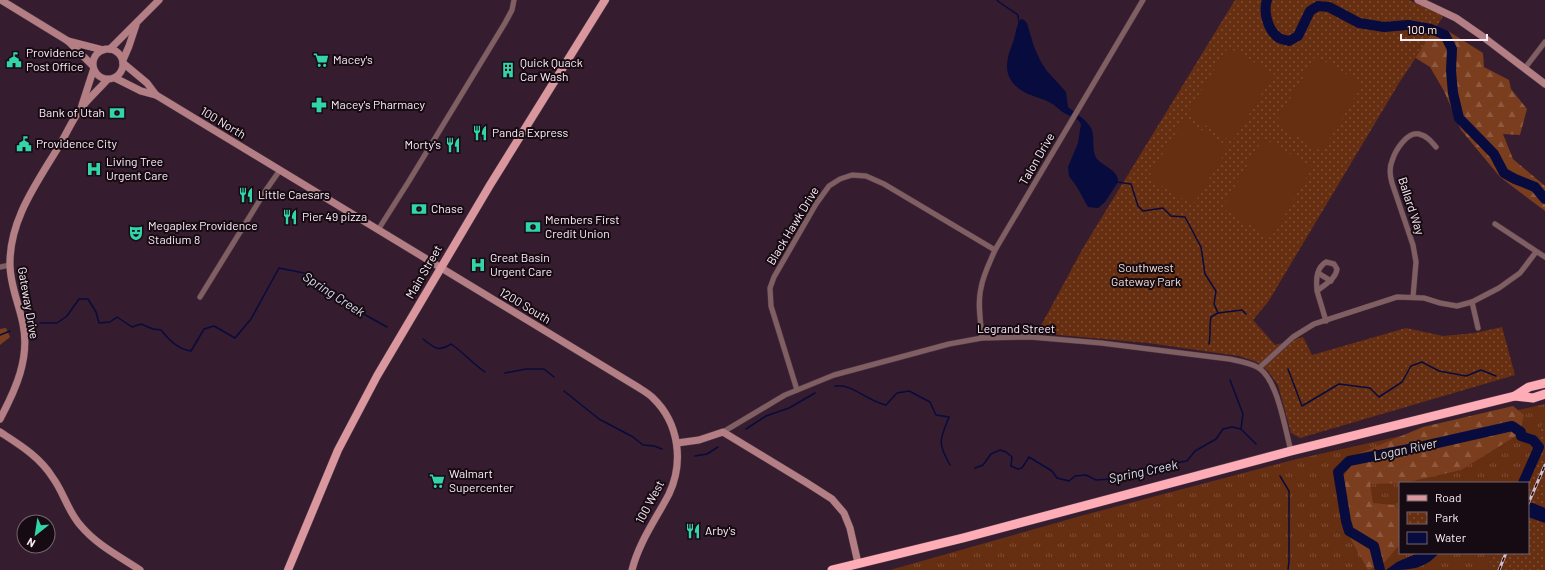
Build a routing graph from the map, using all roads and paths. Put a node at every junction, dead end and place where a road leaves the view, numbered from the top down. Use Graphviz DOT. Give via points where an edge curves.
graph roads {
  1 [pos="1,0"];
  2 [pos="159,0"];
  3 [pos="514,0"];
  4 [pos="605,0"];
  5 [pos="1143,0"];
  6 [pos="1418,0"];
  7 [pos="137,23"];
  8 [pos="68,41"];
  9 [pos="1545,42"];
  10 [pos="106,49"];
  11 [pos="123,61"];
  12 [pos="92,68"];
  13 [pos="1525,68"];
  14 [pos="115,78"];
  15 [pos="107,80"];
  16 [pos="1545,84"];
  17 [pos="156,95"];
  18 [pos="82,107"];
  19 [pos="1436,147"];
  20 [pos="280,170"];
  21 [pos="1495,224"];
  22 [pos="378,230"];
  23 [pos="995,250"];
  24 [pos="1536,252"];
  25 [pos="1545,257"];
  26 [pos="10,265"];
  27 [pos="0,267"];
  28 [pos="440,268"];
  29 [pos="1318,273"];
  30 [pos="1331,281"];
  31 [pos="1317,291"];
  32 [pos="1413,296"];
  33 [pos="200,297"];
  34 [pos="1472,302"];
  35 [pos="1326,321"];
  36 [pos="1478,328"];
  37 [pos="982,338"];
  38 [pos="1259,368"];
  39 [pos="1545,383"];
  40 [pos="636,386"];
  41 [pos="797,390"];
  42 [pos="1545,394"];
  43 [pos="1515,396"];
  44 [pos="0,419"];
  45 [pos="0,432"];
  46 [pos="723,432"];
  47 [pos="677,443"];
  48 [pos="1291,451"];
  49 [pos="858,563"];
  50 [pos="140,570"];
  51 [pos="288,570"];
  52 [pos="632,570"];
  53 [pos="832,570"];
  1 -- 8 [label="main road"];
  2 -- 7 [label="main road"];
  3 -- 22 [label="street" via="505,23"];
  4 -- 28 [label="main road, Main Street"];
  5 -- 23 [label="street, Talon Drive"];
  6 -- 13 [label="main road" via="1456,18"];
  7 -- 10 [label="main road"];
  7 -- 11 [label="main road"];
  8 -- 10 [label="main road"];
  8 -- 12 [label="main road"];
  9 -- 13 [label="street"];
  10 -- 11 [label="main road" via="120,54"];
  10 -- 12 [label="main road" via="96,53"];
  11 -- 14 [label="main road" via="122,70"];
  11 -- 17 [label="main road, 100 North"];
  12 -- 15 [label="main road" via="96,75"];
  12 -- 18 [label="main road, Gateway Drive"];
  13 -- 16 [label="main road"];
  14 -- 15 [label="main road"];
  14 -- 17 [label="main road, 100 North" via="141,91"];
  15 -- 18 [label="main road, Gateway Drive"];
  17 -- 20 [label="main road, 100 North"];
  18 -- 26 [label="main road, Gateway Drive" via="25,203 17,221"];
  19 -- 32 [label="street, Ballard Way" via="1426,137 1417,133 1409,135 1402,142 1392,161 1390,173 1414,251 1416,262"];
  20 -- 22 [label="main road, 1200 South"];
  20 -- 33 [label="street"];
  21 -- 24 [label="street"];
  22 -- 28 [label="main road, 1200 South"];
  23 -- 37 [label="street, Talon Drive" via="981,289"];
  23 -- 41 [label="street, Black Hawk Drive" via="884,184 866,176 852,175 830,186 816,204 778,268 770,288 771,306"];
  24 -- 25 [label="street"];
  24 -- 34 [label="street" via="1520,273"];
  26 -- 27 [label="street"];
  26 -- 44 [label="main road, Gateway Drive" via="25,344 18,381"];
  28 -- 40 [label="main road, 1200 South"];
  28 -- 51 [label="main road, Main Street" via="377,376 338,450"];
  29 -- 30 [label="street"];
  29 -- 30 [label="street" via="1322,264 1334,264 1337,274"];
  29 -- 31 [label="street"];
  30 -- 31 [label="street"];
  31 -- 35 [label="street"];
  32 -- 34 [label="street" via="1457,306"];
  32 -- 35 [label="street" via="1397,297"];
  34 -- 36 [label="street"];
  35 -- 38 [label="street" via="1301,331"];
  37 -- 38 [label="street, Legrand Street" via="1030,338 1101,343 1229,359"];
  37 -- 41 [label="street, Legrand Street" via="949,344 834,376"];
  38 -- 48 [label="street" via="1276,393"];
  39 -- 43 [label="highway" via="1529,387"];
  40 -- 47 [label="main road, 100 West" via="653,398 666,412"];
  41 -- 46 [label="street, Legrand Street"];
  42 -- 43 [label="highway" via="1533,398"];
  43 -- 48 [label="highway"];
  45 -- 50 [label="main road" via="32,453 46,468 72,516 98,543"];
  46 -- 47 [label="main road, Legrand Street" via="700,440"];
  46 -- 49 [label="main road" via="832,500 844,513"];
  47 -- 52 [label="main road, 100 West" via="678,463 674,480 643,538"];
  48 -- 49 [label="highway" via="963,538"];
  49 -- 53 [label="highway"];
}
